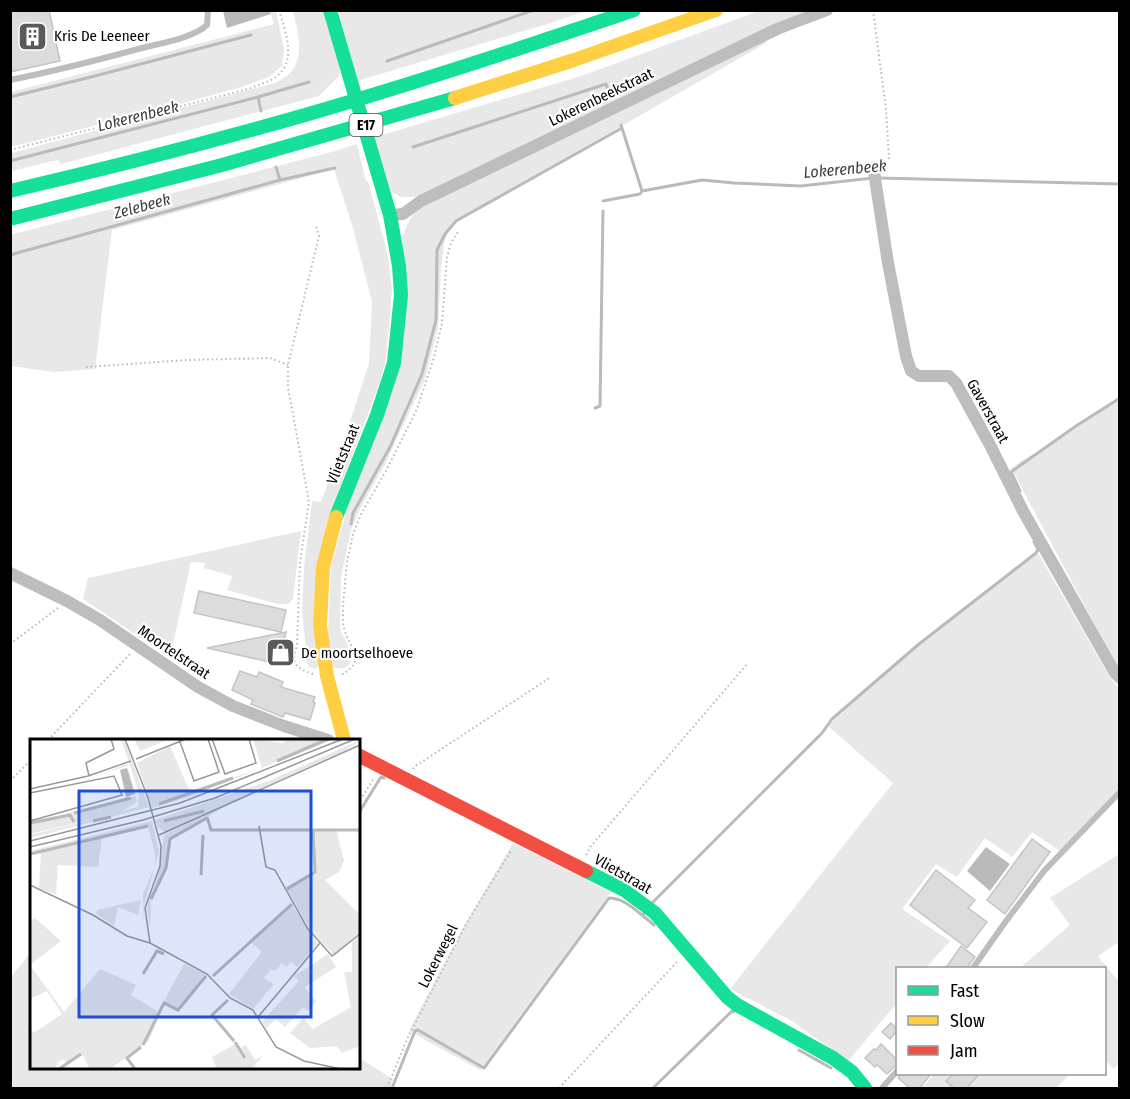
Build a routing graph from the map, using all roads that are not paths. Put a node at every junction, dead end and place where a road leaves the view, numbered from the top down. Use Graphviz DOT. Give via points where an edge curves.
graph roads {
  1 [pos="208,10"];
  2 [pos="330,10"];
  3 [pos="634,10"];
  4 [pos="716,10"];
  5 [pos="827,10"];
  6 [pos="10,80"];
  7 [pos="874,170"];
  8 [pos="10,191"];
  9 [pos="390,215"];
  10 [pos="10,219"];
  11 [pos="10,573"];
  12 [pos="1119,678"];
  13 [pos="322,739"];
  14 [pos="343,739"];
  15 [pos="360,756"];
  16 [pos="1119,792"];
  17 [pos="974,967"];
  18 [pos="896,1071"];
  19 [pos="865,1089"];
  20 [pos="882,1089"];
  1 -- 6 [label="lane" via="207,25 201,31"];
  2 -- 9 [label="main road, Vlietstraat"];
  3 -- 8 [label="main road, E17" via="305,115"];
  4 -- 10 [label="main road, E17" via="499,84 313,141"];
  5 -- 9 [label="street, Lokerenbeekstraat" via="756,39 421,201 403,214"];
  7 -- 12 [label="street, Gaverstraat" via="888,263 911,371 919,376 949,376 956,383 1023,511"];
  9 -- 14 [label="main road, Vlietstraat" via="401,295 394,363 335,518 323,567 320,625 327,676"];
  11 -- 13 [label="street, Moortelstraat" via="100,620 198,687 233,706"];
  15 -- 19 [label="main road, Vlietstraat" via="624,890 655,913 727,997 822,1052 846,1068"];
  16 -- 17 [label="lane" via="1044,871"];
  18 -- 20 [label="lane"];
}
